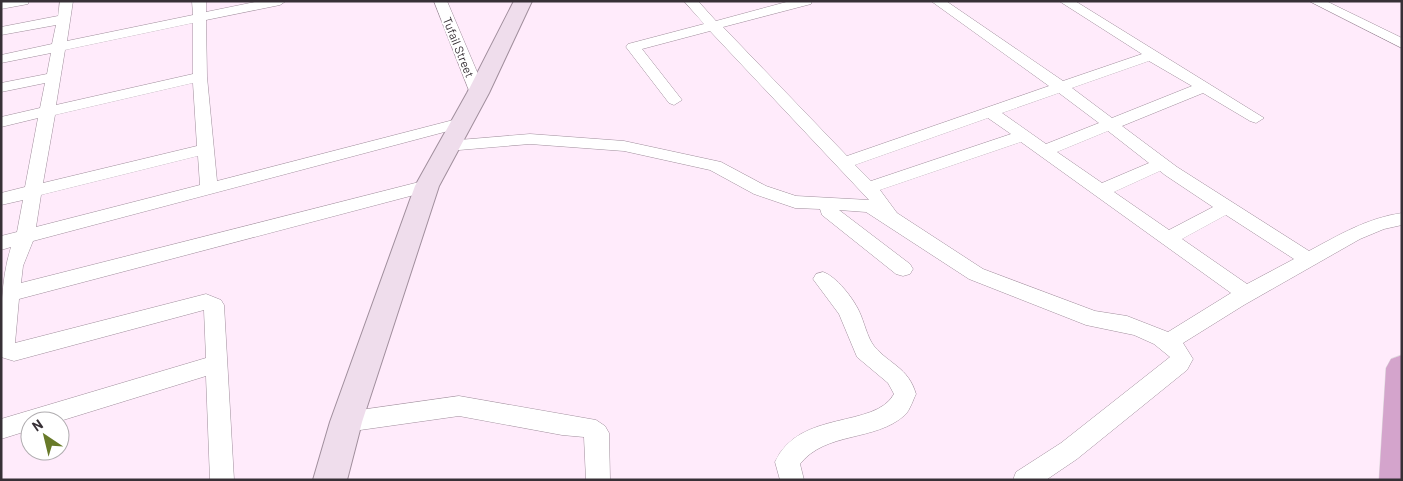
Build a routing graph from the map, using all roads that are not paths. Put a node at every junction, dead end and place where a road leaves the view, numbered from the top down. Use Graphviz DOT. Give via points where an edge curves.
graph roads {
  1 [pos="23,1"];
  2 [pos="67,1"];
  3 [pos="199,1"];
  4 [pos="280,1"];
  5 [pos="440,1"];
  6 [pos="690,1"];
  7 [pos="750,1"];
  8 [pos="806,1"];
  9 [pos="937,1"];
  10 [pos="1065,1"];
  11 [pos="1315,1"];
  12 [pos="526,2"];
  13 [pos="1,5"];
  14 [pos="762,12"];
  15 [pos="199,18"];
  16 [pos="64,19"];
  17 [pos="713,25"];
  18 [pos="1,31"];
  19 [pos="1402,44"];
  20 [pos="58,47"];
  21 [pos="1151,56"];
  22 [pos="1,59"];
  23 [pos="53,77"];
  24 [pos="200,77"];
  25 [pos="1062,87"];
  26 [pos="1,88"];
  27 [pos="1204,88"];
  28 [pos="478,93"];
  29 [pos="674,100"];
  30 [pos="46,112"];
  31 [pos="990,112"];
  32 [pos="1256,118"];
  33 [pos="1,122"];
  34 [pos="461,123"];
  35 [pos="1113,125"];
  36 [pos="1022,136"];
  37 [pos="447,146"];
  38 [pos="207,149"];
  39 [pos="1044,151"];
  40 [pos="843,163"];
  41 [pos="1161,164"];
  42 [pos="427,186"];
  43 [pos="867,188"];
  44 [pos="209,189"];
  45 [pos="32,191"];
  46 [pos="1100,191"];
  47 [pos="1,199"];
  48 [pos="1227,207"];
  49 [pos="824,213"];
  50 [pos="891,218"];
  51 [pos="1402,219"];
  52 [pos="26,237"];
  53 [pos="1168,239"];
  54 [pos="1,243"];
  55 [pos="1308,260"];
  56 [pos="904,269"];
  57 [pos="823,279"];
  58 [pos="1246,294"];
  59 [pos="5,295"];
  60 [pos="1168,343"];
  61 [pos="5,354"];
  62 [pos="218,363"];
  63 [pos="1402,368"];
  64 [pos="346,422"];
  65 [pos="1,429"];
  66 [pos="222,480"];
  67 [pos="330,480"];
  68 [pos="598,480"];
  69 [pos="792,480"];
  70 [pos="1024,480"];
  71 [pos="1396,480"];
  1 -- 13 [label="street"];
  2 -- 16 [label="street"];
  3 -- 15 [label="street"];
  4 -- 15 [label="street"];
  5 -- 28 [label="street, Tufail Street"];
  6 -- 17 [label="street"];
  7 -- 14 [label="street"];
  8 -- 14 [label="street"];
  9 -- 25 [label="street"];
  10 -- 21 [label="street"];
  11 -- 19 [label="street"];
  12 -- 28 [label="main road"];
  14 -- 17 [label="street"];
  15 -- 20 [label="street"];
  15 -- 24 [label="street"];
  16 -- 18 [label="street"];
  16 -- 20 [label="street"];
  17 -- 29 [label="street" via="633,47"];
  17 -- 40 [label="street"];
  20 -- 22 [label="street"];
  20 -- 23 [label="street"];
  21 -- 25 [label="street"];
  21 -- 27 [label="street"];
  23 -- 26 [label="street"];
  23 -- 30 [label="street"];
  24 -- 30 [label="street"];
  24 -- 38 [label="street"];
  25 -- 31 [label="street"];
  25 -- 35 [label="street"];
  27 -- 32 [label="street"];
  27 -- 35 [label="street"];
  28 -- 34 [label="main road"];
  30 -- 33 [label="street"];
  30 -- 45 [label="street"];
  31 -- 36 [label="street"];
  31 -- 40 [label="street"];
  34 -- 37 [label="main road"];
  34 -- 44 [label="street"];
  35 -- 39 [label="street"];
  35 -- 41 [label="street"];
  36 -- 39 [label="street"];
  36 -- 43 [label="street"];
  37 -- 42 [label="main road"];
  37 -- 49 [label="street" via="538,140 624,146 715,166 760,190 810,204"];
  38 -- 44 [label="street"];
  38 -- 45 [label="street"];
  39 -- 46 [label="street"];
  40 -- 43 [label="street"];
  41 -- 46 [label="street"];
  41 -- 48 [label="street"];
  42 -- 59 [label="street"];
  42 -- 64 [label="main road"];
  43 -- 50 [label="street"];
  44 -- 52 [label="street"];
  45 -- 47 [label="street"];
  45 -- 52 [label="street"];
  46 -- 53 [label="street"];
  48 -- 53 [label="street"];
  48 -- 55 [label="street"];
  49 -- 50 [label="street" via="860,204 878,209"];
  49 -- 56 [label="street"];
  50 -- 60 [label="street" via="976,274 1093,319 1141,329"];
  51 -- 55 [label="street" via="1375,225"];
  52 -- 54 [label="street"];
  52 -- 59 [label="street"];
  53 -- 58 [label="street"];
  55 -- 58 [label="street"];
  57 -- 69 [label="street" via="848,310 866,351 896,377 905,394 901,403 878,420 820,434 795,450 786,462"];
  58 -- 60 [label="street" via="1201,318"];
  59 -- 61 [label="street"];
  60 -- 70 [label="street" via="1182,356 1179,364 1069,451"];
  61 -- 62 [label="street" via="206,302 215,307"];
  62 -- 65 [label="street"];
  62 -- 66 [label="street"];
  63 -- 71 [label="highway"];
  64 -- 67 [label="main road"];
  64 -- 68 [label="street" via="459,406 552,424 592,428 597,433"];
}
